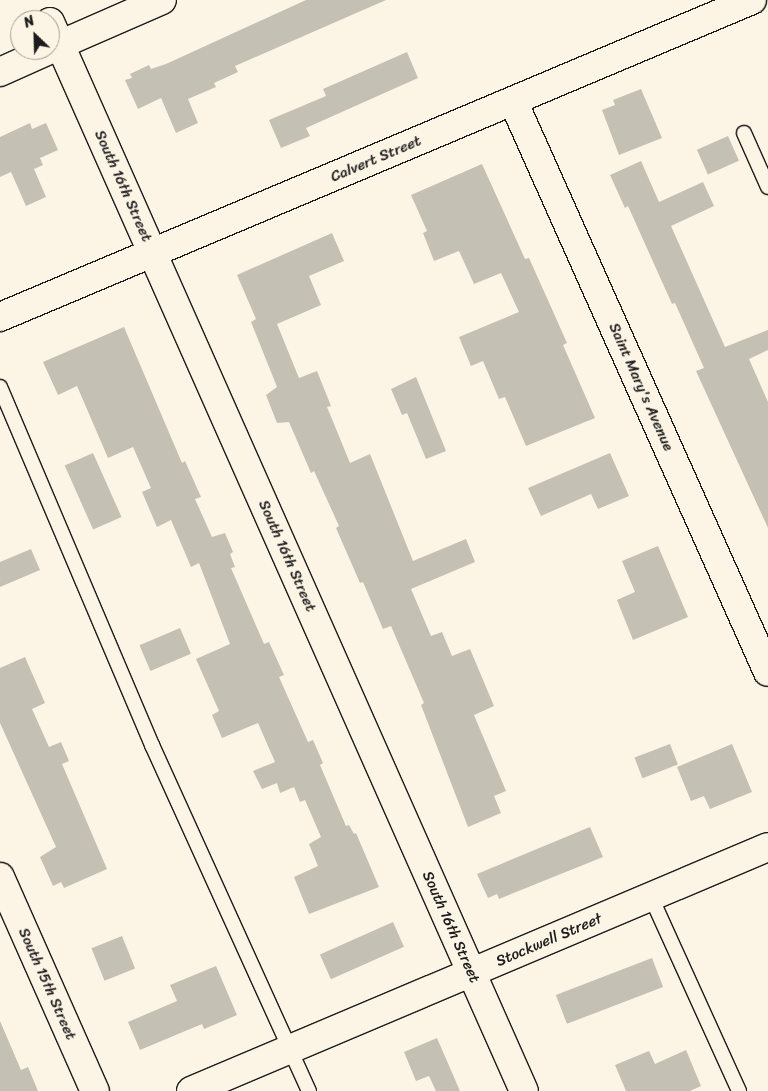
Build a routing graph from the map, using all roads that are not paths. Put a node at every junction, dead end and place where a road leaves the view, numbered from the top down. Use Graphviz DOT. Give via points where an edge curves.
graph roads {
  1 [pos="162,0"];
  2 [pos="752,0"];
  3 [pos="60,34"];
  4 [pos="60,54"];
  5 [pos="18,60"];
  6 [pos="0,72"];
  7 [pos="513,101"];
  8 [pos="744,133"];
  9 [pos="768,186"];
  10 [pos="153,254"];
  11 [pos="0,317"];
  12 [pos="0,387"];
  13 [pos="768,672"];
  14 [pos="768,847"];
  15 [pos="0,878"];
  16 [pos="651,896"];
  17 [pos="471,972"];
  18 [pos="290,1049"];
  19 [pos="95,1091"];
  20 [pos="191,1091"];
  21 [pos="309,1091"];
  22 [pos="524,1091"];
  23 [pos="739,1091"];
  1 -- 3 [label="street"];
  2 -- 7 [label="street, Calvert Street"];
  4 -- 10 [label="street, South 16th Street"];
  5 -- 6 [label="street"];
  7 -- 10 [label="street, Calvert Street"];
  7 -- 13 [label="street, Saint Mary's Avenue"];
  8 -- 9 [label="lane"];
  10 -- 11 [label="street, Calvert Street"];
  10 -- 17 [label="street, South 16th Street"];
  12 -- 18 [label="lane" via="155,753"];
  14 -- 16 [label="street, Stockwell Street"];
  15 -- 19 [label="street, South 15th Street"];
  16 -- 17 [label="street, Stockwell Street"];
  16 -- 23 [label="lane"];
  17 -- 18 [label="street, Stockwell Street"];
  17 -- 22 [label="street, South 16th Street"];
  18 -- 20 [label="street, Stockwell Street"];
  18 -- 21 [label="lane"];
}
